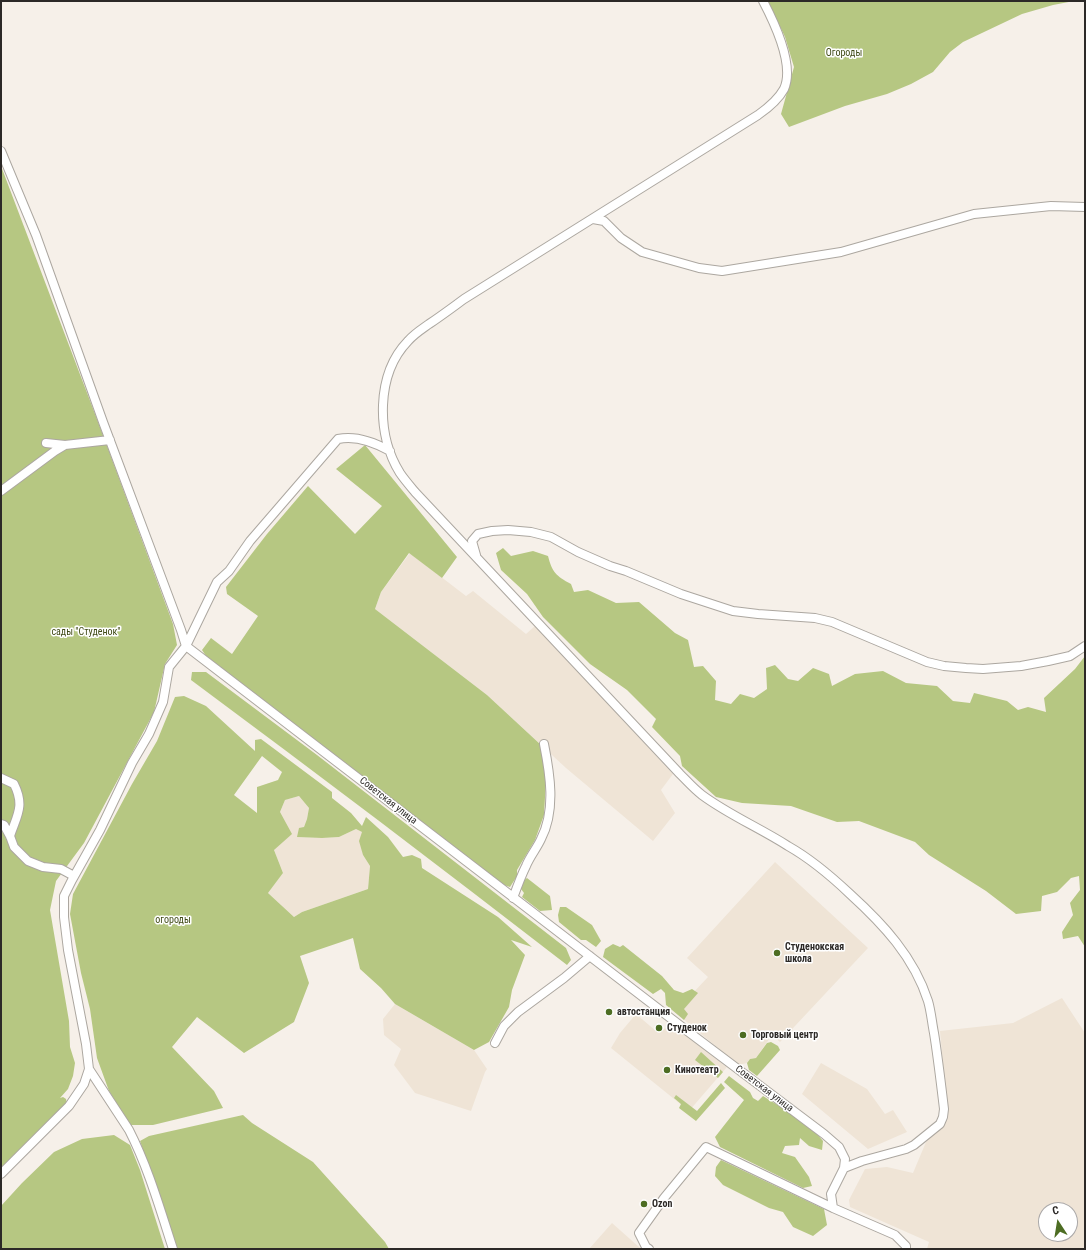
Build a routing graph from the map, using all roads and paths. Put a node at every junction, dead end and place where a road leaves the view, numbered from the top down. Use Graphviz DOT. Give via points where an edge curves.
graph roads {
  1 [pos="763,1"];
  2 [pos="1,151"];
  3 [pos="1085,207"];
  4 [pos="593,219"];
  5 [pos="110,440"];
  6 [pos="46,443"];
  7 [pos="65,444"];
  8 [pos="390,451"];
  9 [pos="1,491"];
  10 [pos="476,558"];
  11 [pos="186,646"];
  12 [pos="1085,646"];
  13 [pos="544,744"];
  14 [pos="1,778"];
  15 [pos="1,824"];
  16 [pos="10,836"];
  17 [pos="74,876"];
  18 [pos="513,898"];
  19 [pos="590,956"];
  20 [pos="495,1043"];
  21 [pos="89,1069"];
  22 [pos="844,1168"];
  23 [pos="1,1174"];
  24 [pos="833,1208"];
  25 [pos="173,1249"];
  26 [pos="649,1249"];
  27 [pos="906,1249"];
  1 -- 4 [label="street" via="778,33 785,58 786,80 780,96 758,116"];
  2 -- 5 [label="street" via="36,235"];
  3 -- 4 [label="street" via="1051,206 974,214 840,252 722,271 699,268 642,252 604,221"];
  4 -- 8 [label="street" via="464,299 408,341 391,366 383,402 383,421"];
  5 -- 7 [label="street"];
  5 -- 11 [label="street"];
  6 -- 7 [label="street"];
  7 -- 9 [label="street"];
  8 -- 10 [label="street" via="400,472 415,492"];
  8 -- 11 [label="street" via="361,440 347,437 338,439 250,541 229,571 216,582"];
  10 -- 12 [label="street" via="472,541 478,534 508,530 531,532 551,537 610,566 699,600 733,610 832,622 927,662 944,666 984,669 1021,666 1070,656"];
  10 -- 22 [label="street" via="701,794 720,808 801,853 833,878 883,926 912,964 928,1002 932,1019 943,1117 940,1124 914,1145"];
  11 -- 17 [label="street" via="169,667 163,702 149,734"];
  11 -- 18 [label="street, Советская улица"];
  13 -- 18 [label="street" via="548,765 549,813 542,838 526,865"];
  14 -- 16 [label="street" via="14,784 19,793 19,812"];
  15 -- 16 [label="street"];
  16 -- 17 [label="street" via="14,847 28,861 43,867 61,869"];
  17 -- 21 [label="street" via="64,896 64,917"];
  18 -- 19 [label="street, Советская улица"];
  19 -- 20 [label="street" via="518,1012 504,1026"];
  19 -- 22 [label="street, Советская улица" via="824,1134 839,1148 845,1159"];
  21 -- 23 [label="street" via="84,1084 69,1106"];
  21 -- 25 [label="street" via="134,1140"];
  22 -- 24 [label="street" via="831,1194"];
  24 -- 26 [label="street" via="706,1147 638,1233"];
  24 -- 27 [label="street" via="895,1235"];
}
